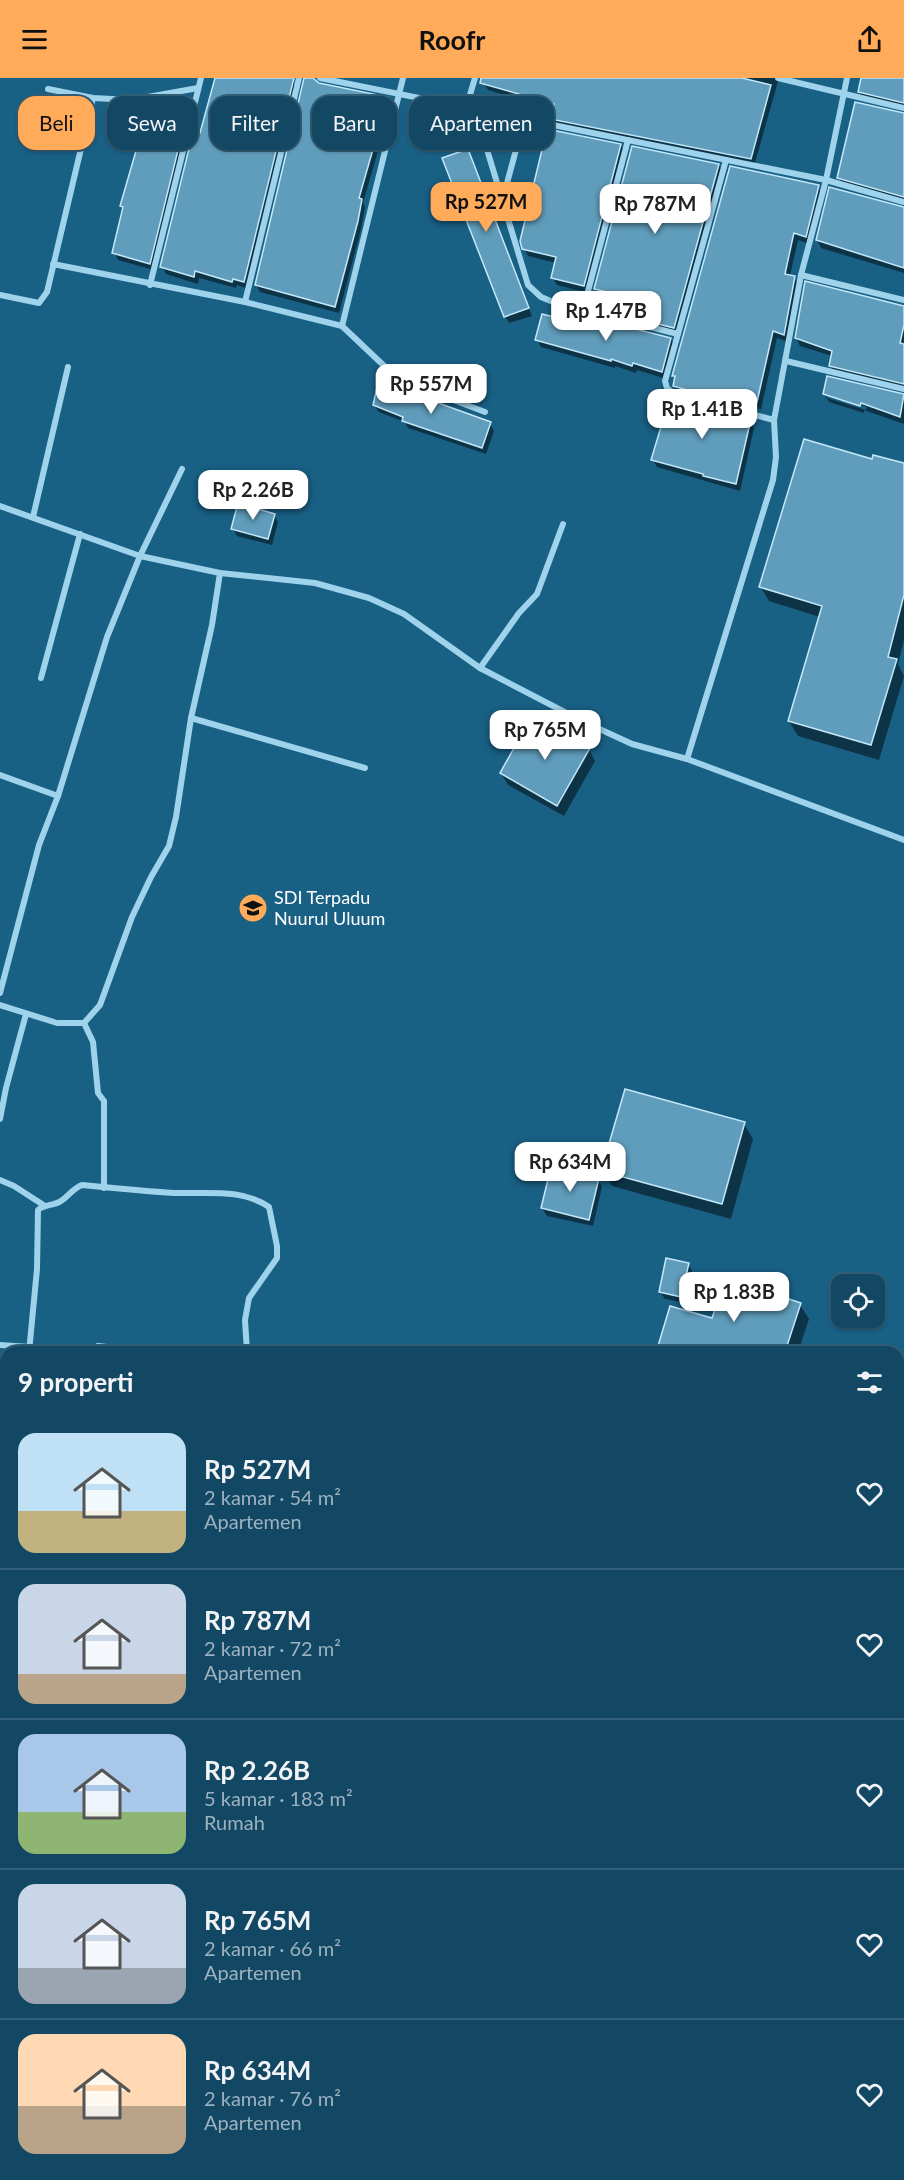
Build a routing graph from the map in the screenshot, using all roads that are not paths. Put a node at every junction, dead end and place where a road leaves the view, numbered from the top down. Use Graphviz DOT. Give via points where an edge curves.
graph roads {
  1 [pos="201,78"];
  2 [pos="299,78"];
  3 [pos="320,78"];
  4 [pos="403,78"];
  5 [pos="475,78"];
  6 [pos="778,78"];
  7 [pos="847,78"];
  8 [pos="198,87"];
  9 [pos="48,89"];
  10 [pos="843,93"];
  11 [pos="400,94"];
  12 [pos="83,96"];
  13 [pos="409,96"];
  14 [pos="470,96"];
  15 [pos="95,98"];
  16 [pos="904,108"];
  17 [pos="554,126"];
  18 [pos="628,140"];
  19 [pos="80,150"];
  20 [pos="488,150"];
  21 [pos="516,150"];
  22 [pos="726,160"];
  23 [pos="826,180"];
  24 [pos="502,198"];
  25 [pos="904,201"];
  26 [pos="53,264"];
  27 [pos="801,275"];
  28 [pos="150,285"];
  29 [pos="0,296"];
  30 [pos="904,300"];
  31 [pos="245,302"];
  32 [pos="583,310"];
  33 [pos="342,326"];
  34 [pos="678,334"];
  35 [pos="786,361"];
  36 [pos="68,368"];
  37 [pos="904,389"];
  38 [pos="485,412"];
  39 [pos="774,420"];
  40 [pos="182,469"];
  41 [pos="0,506"];
  42 [pos="33,517"];
  43 [pos="563,524"];
  44 [pos="80,534"];
  45 [pos="140,556"];
  46 [pos="220,573"];
  47 [pos="480,668"];
  48 [pos="40,678"];
  49 [pos="191,718"];
  50 [pos="687,759"];
  51 [pos="365,768"];
  52 [pos="0,776"];
  53 [pos="58,796"];
  54 [pos="904,840"];
  55 [pos="0,993"];
  56 [pos="0,1005"];
  57 [pos="26,1014"];
  58 [pos="84,1023"];
  59 [pos="0,1119"];
  60 [pos="0,1180"];
  61 [pos="104,1188"];
  62 [pos="45,1206"];
  63 [pos="29,1346"];
  64 [pos="247,1346"];
  1 -- 8 [label="street"];
  2 -- 31 [label="street"];
  3 -- 11 [label="street"];
  4 -- 11 [label="street"];
  5 -- 14 [label="street"];
  6 -- 10 [label="street"];
  7 -- 10 [label="street"];
  8 -- 15 [label="street" via="131,100"];
  8 -- 28 [label="street"];
  9 -- 12 [label="street"];
  10 -- 16 [label="street"];
  10 -- 23 [label="street"];
  11 -- 13 [label="street"];
  11 -- 33 [label="street"];
  17 -- 18 [label="street"];
  18 -- 22 [label="street"];
  18 -- 32 [label="street"];
  19 -- 26 [label="street"];
  20 -- 24 [label="street"];
  21 -- 24 [label="street"];
  22 -- 23 [label="street"];
  22 -- 34 [label="street"];
  23 -- 25 [label="street"];
  23 -- 27 [label="street"];
  24 -- 32 [label="street" via="528,285 541,297"];
  26 -- 28 [label="street"];
  26 -- 29 [label="street" via="47,292 39,303"];
  27 -- 30 [label="street"];
  27 -- 35 [label="street"];
  28 -- 31 [label="street"];
  31 -- 33 [label="street"];
  32 -- 34 [label="street"];
  33 -- 38 [label="street" via="398,379"];
  34 -- 39 [label="street" via="665,381 667,388 673,393"];
  35 -- 37 [label="street"];
  35 -- 39 [label="street"];
  36 -- 42 [label="street"];
  39 -- 50 [label="street" via="773,480"];
  40 -- 45 [label="street"];
  41 -- 42 [label="street"];
  42 -- 44 [label="street"];
  43 -- 47 [label="street" via="537,594"];
  44 -- 45 [label="street"];
  44 -- 48 [label="street"];
  45 -- 46 [label="street"];
  45 -- 53 [label="street" via="107,637"];
  46 -- 47 [label="street" via="315,583 369,598 404,614"];
  46 -- 49 [label="street"];
  47 -- 50 [label="street" via="632,744"];
  49 -- 51 [label="street"];
  49 -- 58 [label="street" via="169,846 132,917 100,1005"];
  50 -- 54 [label="street"];
  52 -- 53 [label="street"];
  53 -- 55 [label="street" via="39,845"];
  56 -- 57 [label="street"];
  57 -- 58 [label="street" via="57,1023"];
  57 -- 59 [label="street"];
  58 -- 61 [label="street" via="93,1042 98,1093 104,1101"];
  60 -- 62 [label="street"];
  61 -- 62 [label="street" via="82,1185 61,1201"];
  61 -- 64 [label="street" via="240,1194 269,1207 278,1258 249,1298"];
  62 -- 63 [label="street" via="37,1214 37,1269"];
}
